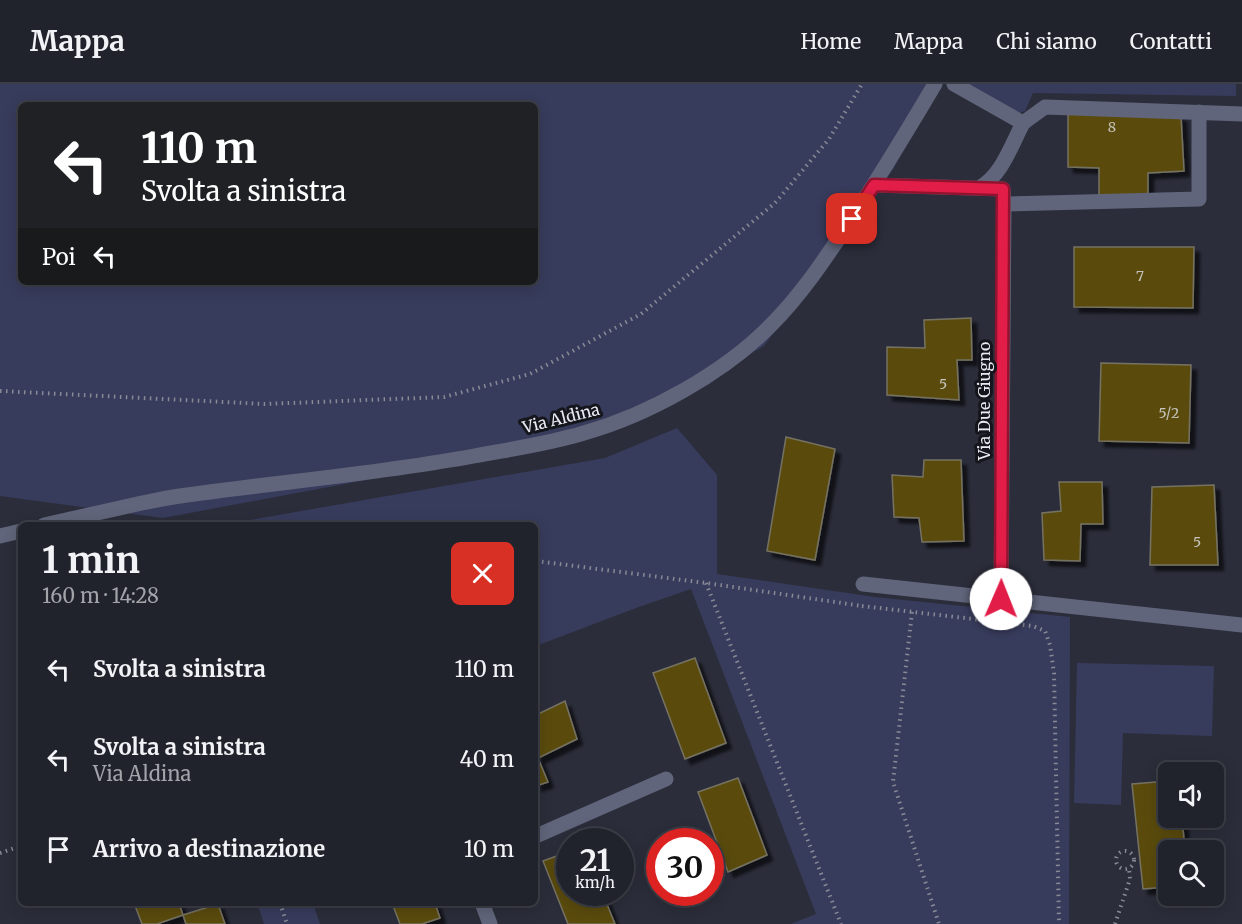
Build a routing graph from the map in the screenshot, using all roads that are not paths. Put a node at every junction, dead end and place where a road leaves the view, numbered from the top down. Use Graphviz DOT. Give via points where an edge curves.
graph roads {
  1 [pos="935,84"];
  2 [pos="954,84"];
  3 [pos="1199,112"];
  4 [pos="1242,114"];
  5 [pos="1023,123"];
  6 [pos="874,185"];
  7 [pos="979,188"];
  8 [pos="1004,204"];
  9 [pos="58,522"];
  10 [pos="18,532"];
  11 [pos="0,536"];
  12 [pos="869,585"];
  13 [pos="1001,599"];
  14 [pos="1242,625"];
  15 [pos="666,779"];
  16 [pos="538,835"];
  17 [pos="483,906"];
  18 [pos="490,924"];
  1 -- 6 [label="street, Via Aldina"];
  2 -- 5 [label="street"];
  3 -- 4 [label="street"];
  3 -- 5 [label="street" via="1046,107"];
  3 -- 8 [label="street" via="1199,199"];
  5 -- 7 [label="street" via="998,171"];
  6 -- 7 [label="street"];
  6 -- 9 [label="street, Via Aldina" via="817,270 770,326 694,384 619,422 584,434 428,464 177,496"];
  7 -- 8 [label="street" via="1003,189"];
  8 -- 13 [label="street, Via Due Giugno"];
  10 -- 11 [label="street"];
  12 -- 13 [label="street"];
  13 -- 14 [label="street"];
  15 -- 16 [label="street"];
  17 -- 18 [label="street"];
}
